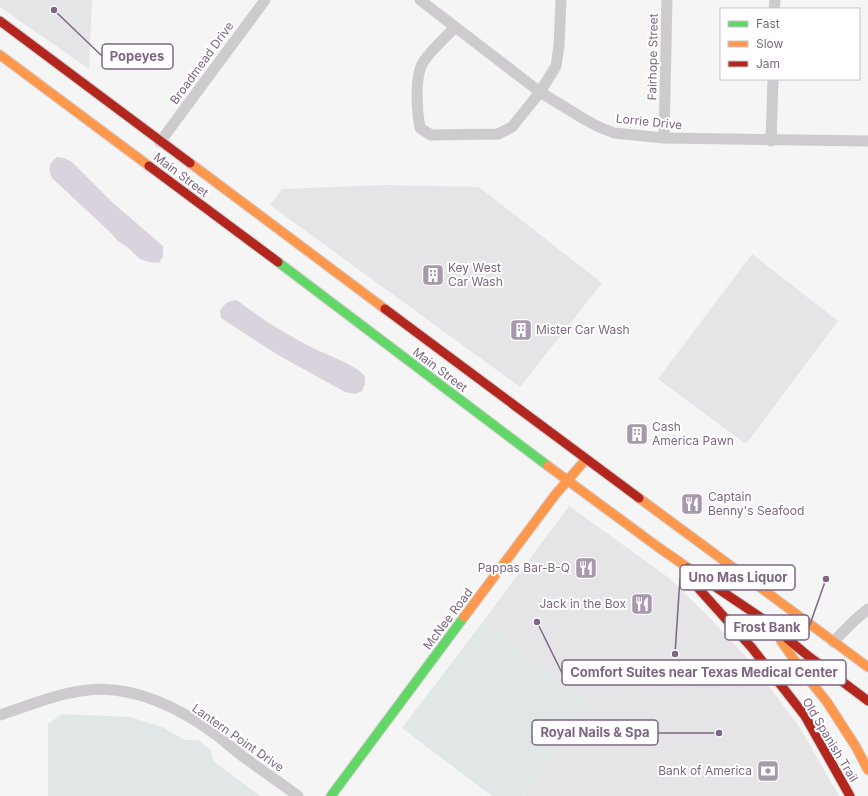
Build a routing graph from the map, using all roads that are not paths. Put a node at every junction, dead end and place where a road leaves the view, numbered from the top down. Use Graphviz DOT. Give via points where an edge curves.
graph roads {
  1 [pos="265,0"];
  2 [pos="420,0"];
  3 [pos="561,0"];
  4 [pos="667,0"];
  5 [pos="0,21"];
  6 [pos="455,26"];
  7 [pos="0,55"];
  8 [pos="773,80"];
  9 [pos="540,92"];
  10 [pos="664,138"];
  11 [pos="771,141"];
  12 [pos="868,141"];
  13 [pos="158,144"];
  14 [pos="586,459"];
  15 [pos="567,481"];
  16 [pos="720,559"];
  17 [pos="686,565"];
  18 [pos="739,584"];
  19 [pos="748,596"];
  20 [pos="868,609"];
  21 [pos="766,621"];
  22 [pos="831,645"];
  23 [pos="868,667"];
  24 [pos="868,701"];
  25 [pos="0,715"];
  26 [pos="868,770"];
  27 [pos="298,796"];
  28 [pos="331,796"];
  29 [pos="850,796"];
  1 -- 13 [label="street, Broadmead Drive"];
  2 -- 6 [label="street, Lorrie Drive"];
  3 -- 9 [label="street" via="560,46 556,66"];
  4 -- 10 [label="street, Fairhope Street"];
  5 -- 13 [label="main road, Main Street"];
  6 -- 9 [label="street, Lorrie Drive"];
  6 -- 9 [label="street" via="423,62 418,76 420,128 432,135 498,134 512,127"];
  7 -- 15 [label="main road, Main Street" via="146,159 322,290"];
  8 -- 11 [label="street"];
  9 -- 10 [label="street, Lorrie Drive" via="599,127 614,133"];
  10 -- 11 [label="street, Lorrie Drive"];
  11 -- 12 [label="street, Lorrie Drive"];
  13 -- 14 [label="main road, Main Street"];
  14 -- 15 [label="main road, McNee Road"];
  14 -- 16 [label="main road, Main Street"];
  15 -- 17 [label="main road, Main Street"];
  15 -- 28 [label="main road, McNee Road"];
  16 -- 18 [label="main road"];
  16 -- 22 [label="main road, Main Street"];
  17 -- 21 [label="main road, Main Street"];
  17 -- 29 [label="main road, Old Spanish Trail" via="699,589 808,714"];
  19 -- 21 [label="main road, Old Spanish Trail"];
  20 -- 22 [label="street"];
  21 -- 24 [label="main road, Main Street"];
  21 -- 26 [label="main road, Old Spanish Trail" via="856,747"];
  22 -- 23 [label="main road, Main Street"];
  25 -- 27 [label="street, Lantern Point Drive" via="62,695 88,690 116,690 142,696 171,707 213,733"];
}
